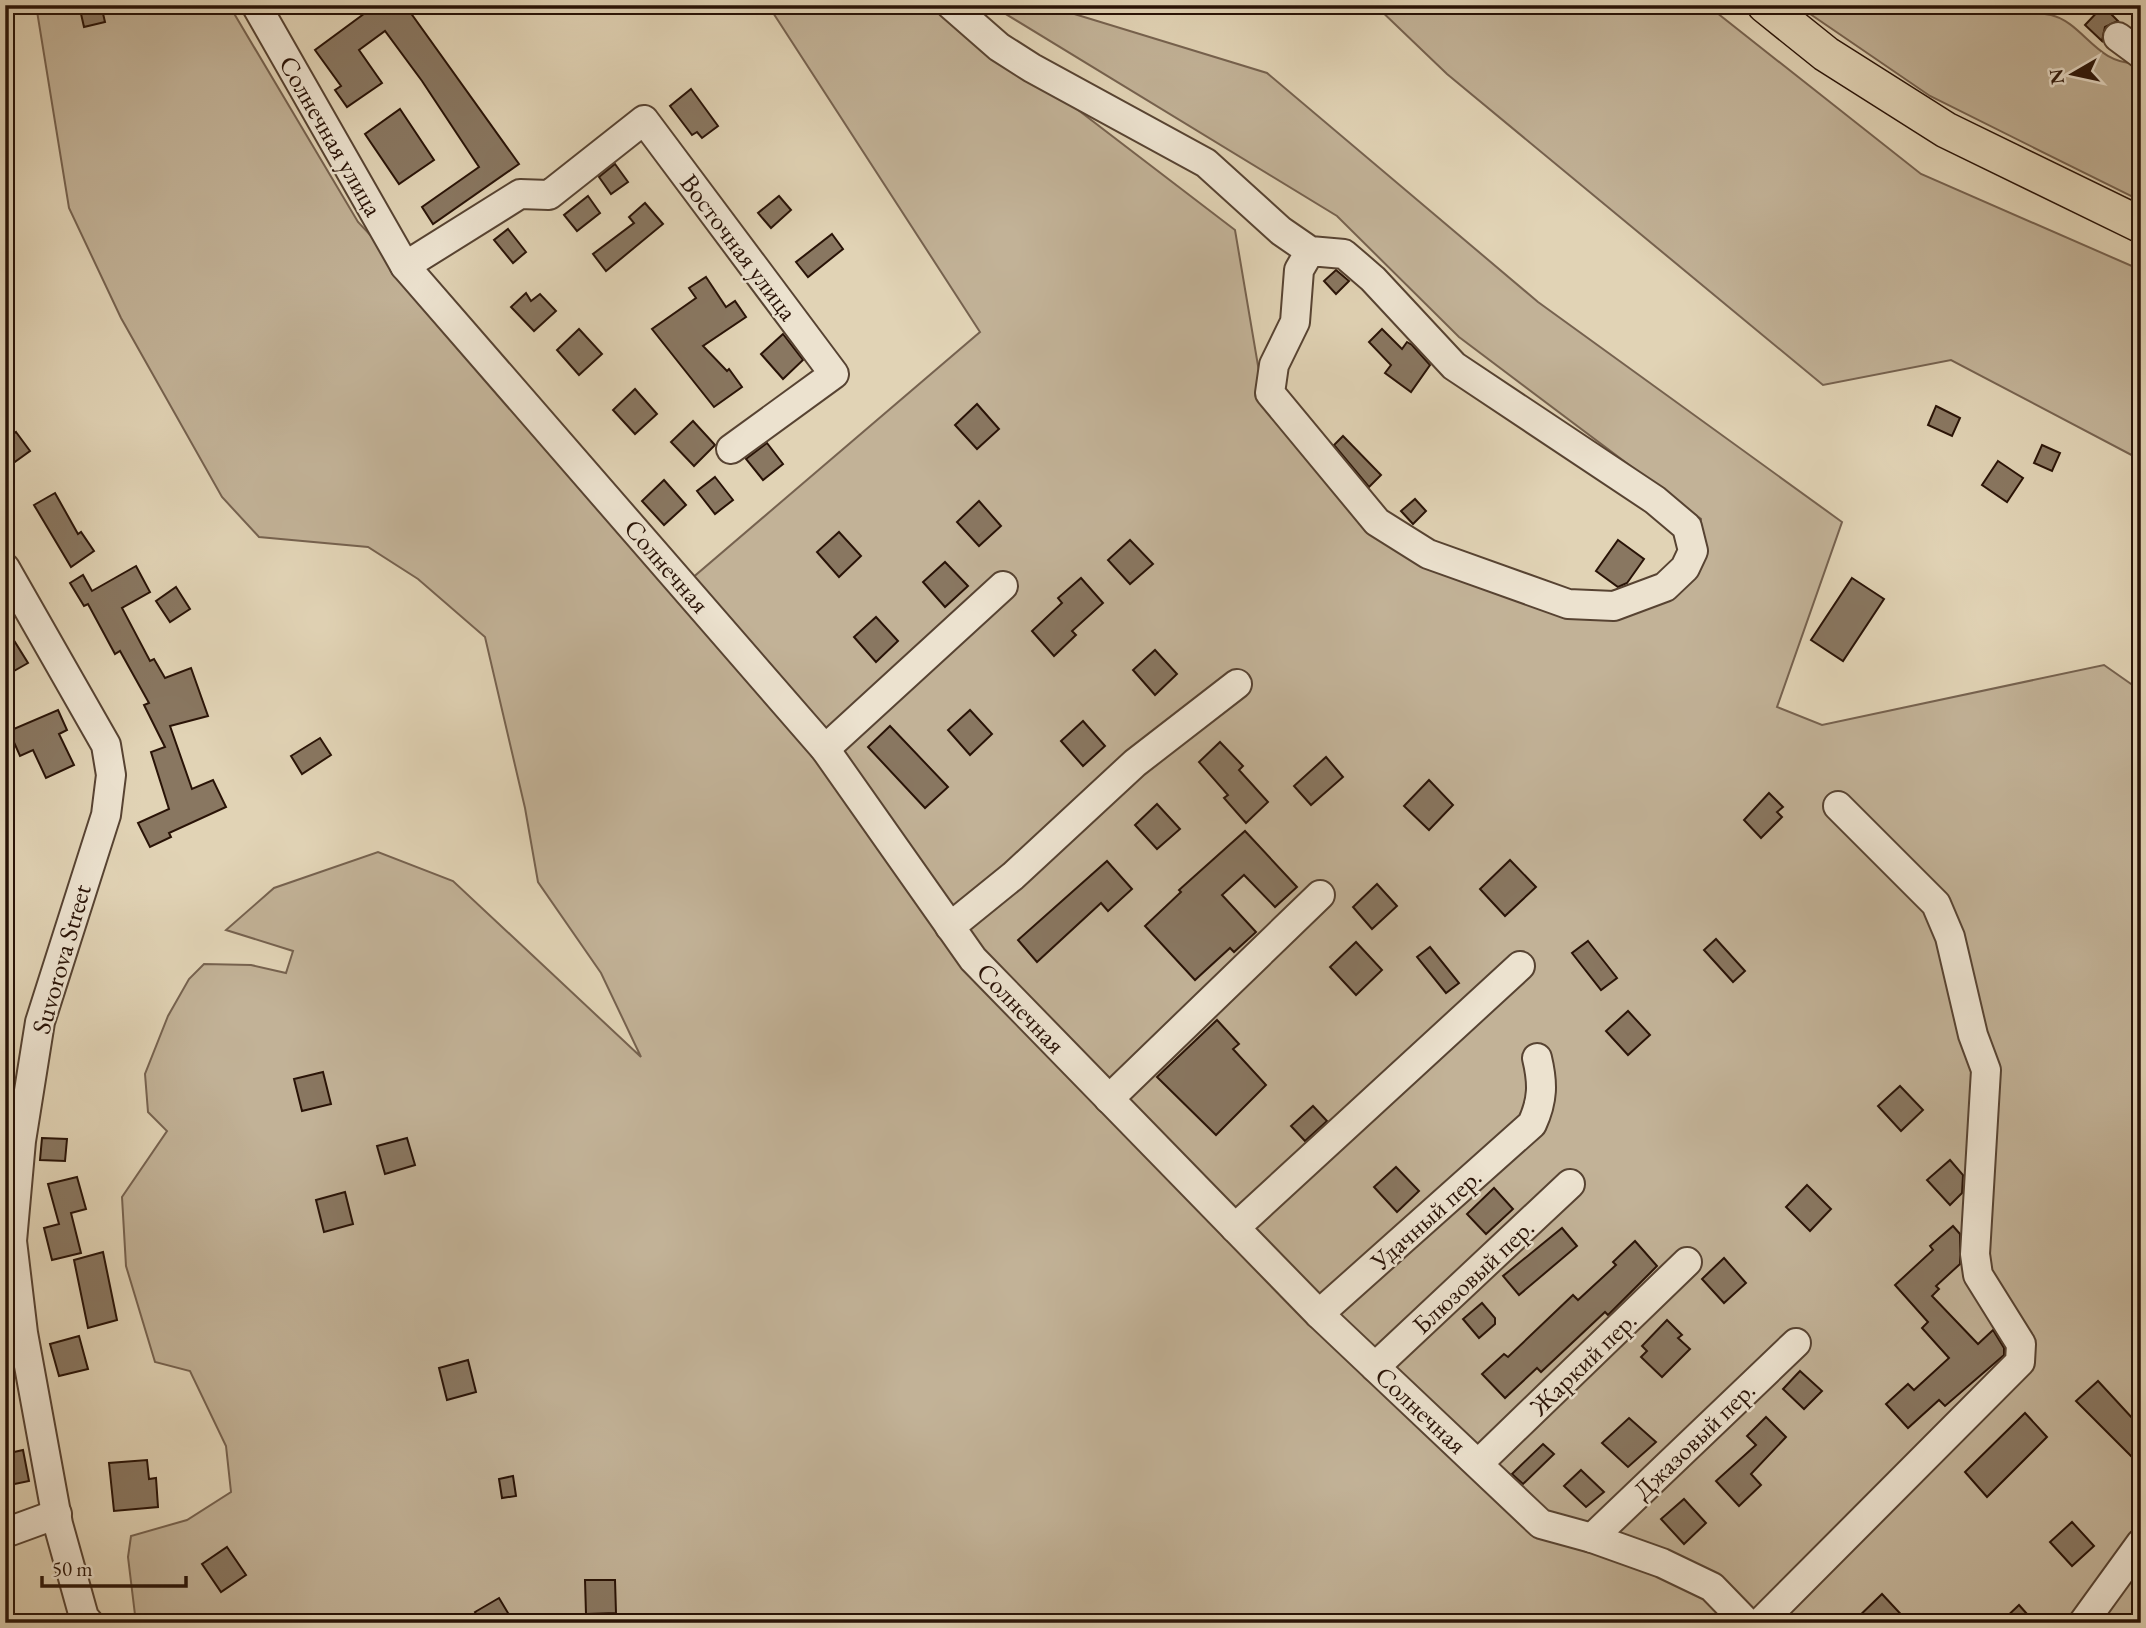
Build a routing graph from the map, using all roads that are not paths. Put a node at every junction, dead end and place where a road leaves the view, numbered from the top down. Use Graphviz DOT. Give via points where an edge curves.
graph roads {
  1 [pos="256,5"];
  2 [pos="951,5"];
  3 [pos="1765,5"];
  4 [pos="2118,37"];
  5 [pos="2141,54"];
  6 [pos="2141,225"];
  7 [pos="1310,251"];
  8 [pos="405,267"];
  9 [pos="731,449"];
  10 [pos="5,568"];
  11 [pos="1003,586"];
  12 [pos="1237,684"];
  13 [pos="825,749"];
  14 [pos="1838,806"];
  15 [pos="1320,895"];
  16 [pos="950,927"];
  17 [pos="1520,966"];
  18 [pos="1537,1058"];
  19 [pos="1109,1099"];
  20 [pos="1570,1184"];
  21 [pos="1235,1228"];
  22 [pos="1687,1262"];
  23 [pos="1319,1314"];
  24 [pos="1796,1343"];
  25 [pos="1376,1367"];
  26 [pos="1479,1464"];
  27 [pos="57,1514"];
  28 [pos="5,1533"];
  29 [pos="1592,1538"];
  30 [pos="2141,1543"];
  31 [pos="89,1623"];
  32 [pos="1747,1623"];
  33 [pos="1760,1623"];
  34 [pos="2083,1623"];
  1 -- 8 [label="street, Солнечная улица"];
  2 -- 7 [label="street" via="999,47 1032,68 1206,163"];
  3 -- 6 [label="main road" via="1826,54 1946,130"];
  4 -- 5 [label="street"];
  7 -- 7 [label="street" via="1344,254 1454,366 1655,500 1687,527 1693,551 1685,568 1665,587 1614,606 1568,604 1428,554 1377,522 1270,393 1274,365 1295,322 1299,270"];
  8 -- 9 [label="street, Восточная улица" via="520,194 549,195 644,120 834,374"];
  8 -- 13 [label="street, Солнечная"];
  10 -- 27 [label="street, Suvorova Street" via="106,745 111,775 106,815 40,1022 21,1141 12,1241 23,1333"];
  11 -- 13 [label="street"];
  12 -- 16 [label="street" via="1135,764"];
  13 -- 16 [label="street, Солнечная"];
  14 -- 33 [label="street" via="1936,904 1950,936 1986,1070 1975,1254 1978,1275 2023,1354"];
  15 -- 19 [label="street"];
  16 -- 19 [label="street, Солнечная" via="973,959"];
  17 -- 21 [label="street"];
  18 -- 23 [label="street, Удачный пер." via="1542,1103 1532,1124"];
  19 -- 21 [label="street, Солнечная"];
  20 -- 25 [label="street, Блюзовый пер."];
  21 -- 23 [label="street, Солнечная"];
  22 -- 26 [label="street, Жаркий пер."];
  23 -- 25 [label="street, Солнечная"];
  24 -- 29 [label="street, Джазовый пер."];
  25 -- 26 [label="street, Солнечная"];
  26 -- 29 [label="street, Солнечная" via="1541,1524"];
  27 -- 28 [label="street"];
  27 -- 31 [label="street, Suvorova Street"];
  29 -- 32 [label="street, Солнечная" via="1712,1587"];
  30 -- 34 [label="street"];
}
